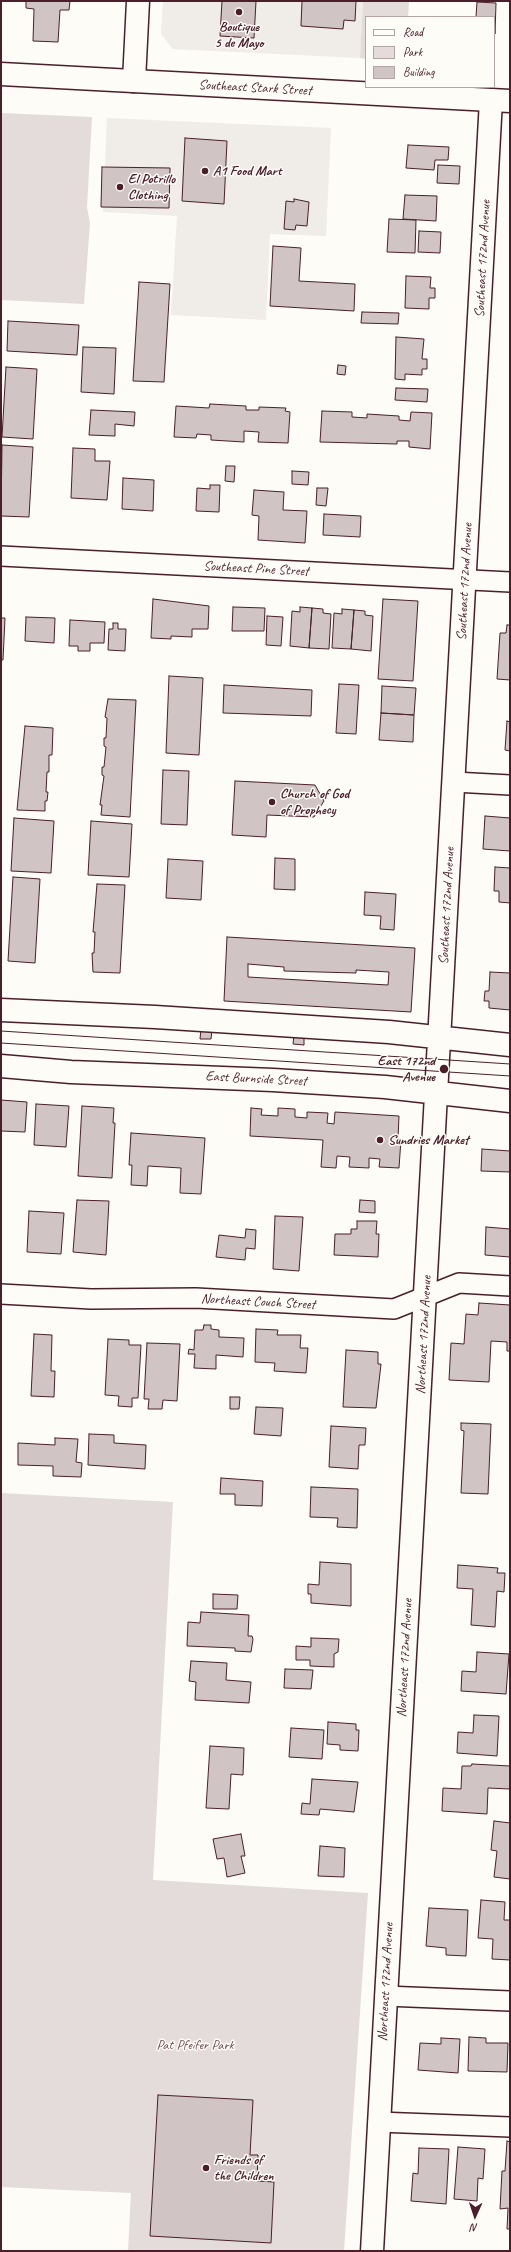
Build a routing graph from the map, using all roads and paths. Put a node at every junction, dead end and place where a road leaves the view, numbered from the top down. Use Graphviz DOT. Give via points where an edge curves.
graph roads {
  1 [pos="138,1"];
  2 [pos="1,74"];
  3 [pos="134,81"];
  4 [pos="501,100"];
  5 [pos="1,556"];
  6 [pos="465,579"];
  7 [pos="510,582"];
  8 [pos="454,782"];
  9 [pos="510,785"];
  10 [pos="1,1010"];
  11 [pos="440,1038"];
  12 [pos="510,1045"];
  13 [pos="438,1065"];
  14 [pos="1,1066"];
  15 [pos="437,1093"];
  16 [pos="510,1101"];
  17 [pos="510,1286"];
  18 [pos="1,1294"];
  19 [pos="426,1295"];
  20 [pos="385,1996"];
  21 [pos="510,2000"];
  22 [pos="378,2122"];
  23 [pos="510,2127"];
  24 [pos="372,2251"];
  1 -- 3 [label="street"];
  2 -- 3 [label="street, Southeast Stark Street"];
  3 -- 4 [label="street, Southeast Stark Street" via="263,90"];
  4 -- 6 [label="street, Southeast 172nd Avenue"];
  5 -- 6 [label="street, Southeast Pine Street"];
  6 -- 7 [label="street, Southeast Pine Street"];
  6 -- 8 [label="street, Southeast 172nd Avenue"];
  8 -- 9 [label="street"];
  8 -- 11 [label="street, Southeast 172nd Avenue"];
  10 -- 11 [label="street" via="247,1022"];
  11 -- 12 [label="street"];
  11 -- 13 [label="street, Southeast 172nd Avenue"];
  13 -- 15 [label="street, Northeast 172nd Avenue"];
  14 -- 15 [label="street, East Burnside Street" via="71,1072 288,1080"];
  15 -- 16 [label="street, East Burnside Street"];
  15 -- 19 [label="street, Northeast 172nd Avenue"];
  17 -- 19 [label="street, Northeast Couch Street" via="458,1283"];
  18 -- 19 [label="street, Northeast Couch Street" via="91,1298 196,1298 394,1309"];
  19 -- 20 [label="street, Northeast 172nd Avenue"];
  20 -- 21 [label="street"];
  20 -- 22 [label="street, Northeast 172nd Avenue"];
  22 -- 23 [label="street"];
  22 -- 24 [label="street, Northeast 172nd Avenue"];
}
